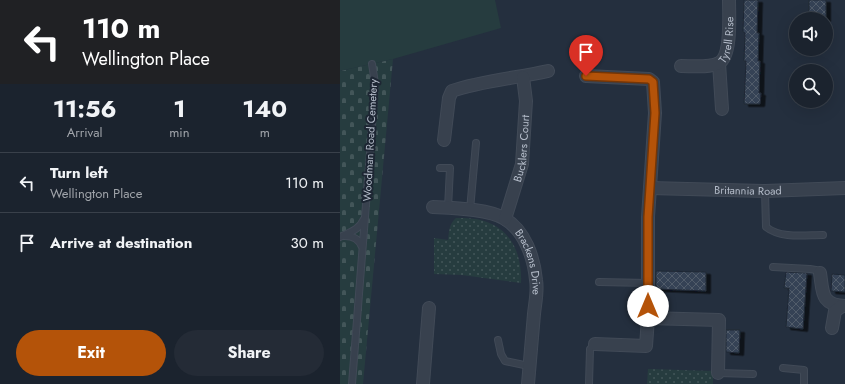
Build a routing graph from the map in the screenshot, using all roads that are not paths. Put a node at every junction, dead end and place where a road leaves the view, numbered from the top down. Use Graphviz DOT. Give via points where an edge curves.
graph roads {
  1 [pos="729,0"];
  2 [pos="718,63"];
  3 [pos="372,64"];
  4 [pos="681,66"];
  5 [pos="548,71"];
  6 [pos="586,76"];
  7 [pos="523,77"];
  8 [pos="722,109"];
  9 [pos="444,140"];
  10 [pos="476,143"];
  11 [pos="440,168"];
  12 [pos="650,188"];
  13 [pos="845,188"];
  14 [pos="765,191"];
  15 [pos="433,207"];
  16 [pos="448,208"];
  17 [pos="470,210"];
  18 [pos="365,216"];
  19 [pos="505,219"];
  20 [pos="823,235"];
  21 [pos="342,236"];
  22 [pos="363,248"];
  23 [pos="773,267"];
  24 [pos="820,273"];
  25 [pos="599,282"];
  26 [pos="648,283"];
  27 [pos="843,306"];
  28 [pos="430,308"];
  29 [pos="648,318"];
  30 [pos="832,328"];
  31 [pos="498,340"];
  32 [pos="595,344"];
  33 [pos="529,366"];
  34 [pos="783,368"];
  35 [pos="718,373"];
  36 [pos="753,374"];
  37 [pos="352,384"];
  38 [pos="423,384"];
  39 [pos="528,384"];
  40 [pos="589,384"];
  41 [pos="804,384"];
  1 -- 2 [label="street, Tyrell Rise" via="728,48 724,58"];
  2 -- 4 [label="street, Tyrell Rise" via="706,66"];
  2 -- 8 [label="street"];
  3 -- 18 [label="lane, Woodman Road Cemetery" via="375,83"];
  5 -- 7 [label="street"];
  6 -- 12 [label="street" via="649,79 653,82 655,113"];
  7 -- 9 [label="street" via="452,91"];
  7 -- 19 [label="street, Bucklers Court" via="526,101 522,164"];
  10 -- 17 [label="lane"];
  11 -- 16 [label="lane" via="450,168"];
  12 -- 14 [label="street, Britannia Road"];
  12 -- 26 [label="street"];
  13 -- 14 [label="street, Britannia Road"];
  14 -- 20 [label="lane" via="766,227 772,232 786,235"];
  15 -- 16 [label="street, Brackens Drive"];
  16 -- 17 [label="street, Brackens Drive"];
  17 -- 19 [label="street, Brackens Drive"];
  18 -- 21 [label="lane, Woodman Road Cemetery" via="362,224 354,231"];
  18 -- 22 [label="lane, Woodman Road Cemetery"];
  19 -- 33 [label="street, Brackens Drive" via="520,233 529,249 537,282"];
  21 -- 22 [label="lane, Woodman Road Cemetery" via="358,240"];
  22 -- 37 [label="lane, Woodman Road Cemetery"];
  23 -- 24 [label="lane" via="810,269"];
  24 -- 27 [label="street" via="824,297"];
  25 -- 26 [label="lane"];
  26 -- 29 [label="street"];
  27 -- 30 [label="street" via="835,311"];
  28 -- 38 [label="street"];
  29 -- 32 [label="street" via="646,346"];
  29 -- 35 [label="street" via="719,320"];
  31 -- 33 [label="lane" via="505,361"];
  32 -- 40 [label="lane" via="590,349"];
  33 -- 39 [label="street, Brackens Drive"];
  34 -- 41 [label="lane" via="804,370"];
  35 -- 36 [label="lane"];
}
